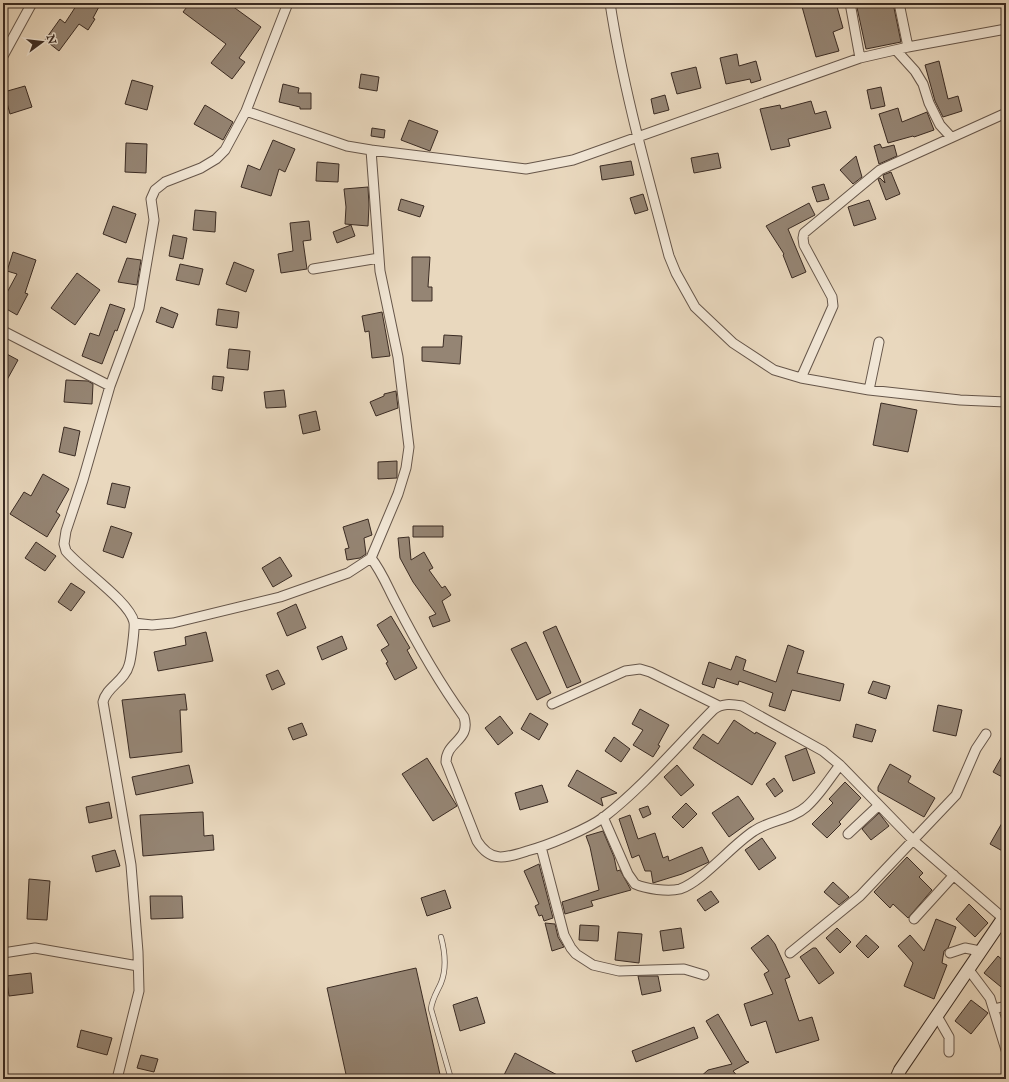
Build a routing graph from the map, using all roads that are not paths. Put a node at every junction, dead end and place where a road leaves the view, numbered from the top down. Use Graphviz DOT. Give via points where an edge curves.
graph roads {
  1 [pos="32,3"];
  2 [pos="288,3"];
  3 [pos="610,3"];
  4 [pos="850,3"];
  5 [pos="899,3"];
  6 [pos="1006,29"];
  7 [pos="908,47"];
  8 [pos="896,50"];
  9 [pos="3,56"];
  10 [pos="860,58"];
  11 [pos="246,111"];
  12 [pos="1006,113"];
  13 [pos="639,137"];
  14 [pos="951,137"];
  15 [pos="371,150"];
  16 [pos="379,258"];
  17 [pos="313,269"];
  18 [pos="3,331"];
  19 [pos="878,342"];
  20 [pos="801,378"];
  21 [pos="110,386"];
  22 [pos="869,390"];
  23 [pos="1006,402"];
  24 [pos="371,558"];
  25 [pos="134,623"];
  26 [pos="552,704"];
  27 [pos="719,706"];
  28 [pos="986,734"];
  29 [pos="840,765"];
  30 [pos="879,805"];
  31 [pos="603,817"];
  32 [pos="848,834"];
  33 [pos="914,841"];
  34 [pos="541,847"];
  35 [pos="954,874"];
  36 [pos="1005,916"];
  37 [pos="914,919"];
  38 [pos="441,936"];
  39 [pos="980,951"];
  40 [pos="3,952"];
  41 [pos="790,953"];
  42 [pos="950,953"];
  43 [pos="138,966"];
  44 [pos="969,970"];
  45 [pos="704,975"];
  46 [pos="1006,1006"];
  47 [pos="994,1009"];
  48 [pos="937,1016"];
  49 [pos="1006,1050"];
  50 [pos="949,1052"];
  51 [pos="117,1079"];
  52 [pos="452,1079"];
  53 [pos="896,1079"];
  1 -- 9 [label="street"];
  2 -- 11 [label="street"];
  3 -- 13 [label="street"];
  4 -- 10 [label="street"];
  5 -- 7 [label="street"];
  6 -- 7 [label="street"];
  7 -- 8 [label="street"];
  8 -- 10 [label="street"];
  8 -- 14 [label="street" via="915,71 940,125"];
  10 -- 13 [label="street"];
  11 -- 15 [label="street" via="347,146"];
  11 -- 21 [label="street" via="225,150 216,159 201,168 165,182 155,190 151,199 154,220 139,308"];
  12 -- 14 [label="street"];
  13 -- 15 [label="street" via="573,160 526,169"];
  13 -- 20 [label="street" via="669,256 695,306 733,343 774,370"];
  14 -- 20 [label="street" via="880,170 804,234 804,245 832,297 833,306"];
  15 -- 16 [label="street"];
  16 -- 17 [label="street"];
  16 -- 24 [label="street" via="385,301 398,357 409,447 398,494"];
  18 -- 21 [label="street"];
  19 -- 22 [label="street"];
  20 -- 22 [label="street"];
  21 -- 25 [label="street" via="64,544 72,558 126,609"];
  22 -- 23 [label="street" via="960,400"];
  24 -- 25 [label="street" via="348,573 280,598 173,623"];
  24 -- 34 [label="street" via="381,570 395,602 431,668 464,717 464,736 447,752 446,762 482,849 497,857 508,857"];
  25 -- 43 [label="street" via="129,666 124,676 106,694 103,702 131,866"];
  26 -- 27 [label="street" via="625,671 640,670 650,672"];
  27 -- 29 [label="street" via="742,706 823,751"];
  27 -- 31 [label="street" via="650,776"];
  28 -- 33 [label="street" via="976,749 956,795"];
  29 -- 30 [label="street"];
  29 -- 31 [label="street" via="815,799 805,808 795,815 765,824 752,831 693,882 680,889 640,887 635,884 628,874"];
  30 -- 32 [label="street"];
  30 -- 33 [label="street"];
  31 -- 34 [label="street"];
  33 -- 35 [label="street"];
  33 -- 41 [label="street" via="860,896"];
  34 -- 45 [label="street" via="564,935 576,954 593,965 619,971 684,969"];
  35 -- 36 [label="street"];
  35 -- 37 [label="street"];
  36 -- 39 [label="street"];
  38 -- 52 [label="lane" via="445,967 431,1009"];
  39 -- 42 [label="street" via="965,948"];
  39 -- 44 [label="street"];
  40 -- 43 [label="street" via="35,948"];
  43 -- 51 [label="street" via="139,991"];
  44 -- 47 [label="street" via="986,992"];
  44 -- 48 [label="street"];
  46 -- 47 [label="street"];
  47 -- 49 [label="street"];
  48 -- 50 [label="street" via="948,1037"];
  48 -- 53 [label="street"];
}
